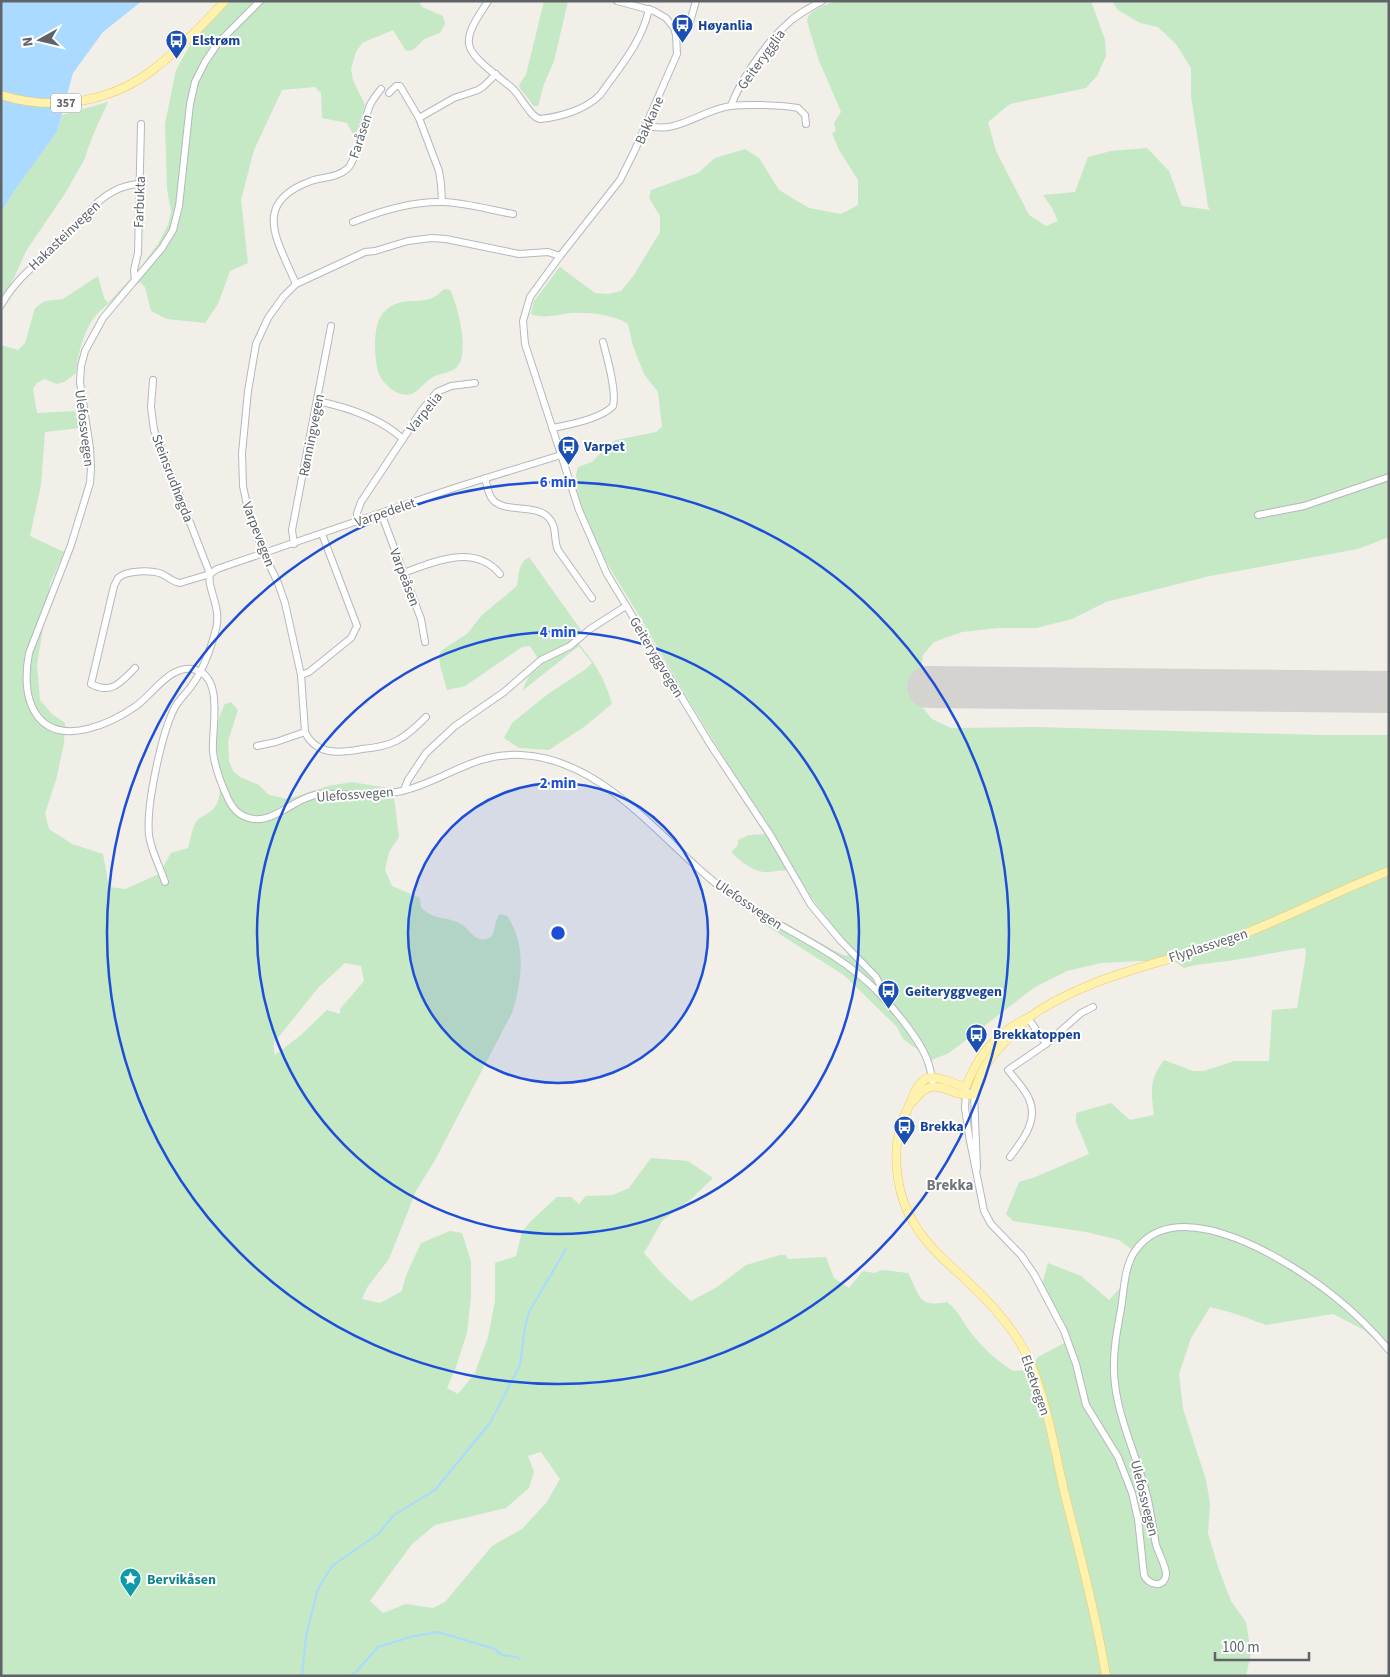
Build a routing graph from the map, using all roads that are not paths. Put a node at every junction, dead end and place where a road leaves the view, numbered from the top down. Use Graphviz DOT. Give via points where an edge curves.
graph roads {
  1 [pos="225,1"];
  2 [pos="260,1"];
  3 [pos="488,1"];
  4 [pos="616,1"];
  5 [pos="696,1"];
  6 [pos="822,1"];
  7 [pos="648,9"];
  8 [pos="690,22"];
  9 [pos="496,74"];
  10 [pos="381,89"];
  11 [pos="389,92"];
  12 [pos="1,94"];
  13 [pos="731,106"];
  14 [pos="419,118"];
  15 [pos="141,124"];
  16 [pos="806,124"];
  17 [pos="646,125"];
  18 [pos="141,184"];
  19 [pos="442,202"];
  20 [pos="513,214"];
  21 [pos="353,222"];
  22 [pos="560,256"];
  23 [pos="135,280"];
  24 [pos="296,284"];
  25 [pos="1,306"];
  26 [pos="331,326"];
  27 [pos="602,342"];
  28 [pos="153,380"];
  29 [pos="475,383"];
  30 [pos="317,401"];
  31 [pos="552,428"];
  32 [pos="403,439"];
  33 [pos="560,455"];
  34 [pos="1389,477"];
  35 [pos="485,478"];
  36 [pos="381,513"];
  37 [pos="1258,515"];
  38 [pos="357,522"];
  39 [pos="322,534"];
  40 [pos="294,544"];
  41 [pos="264,554"];
  42 [pos="403,573"];
  43 [pos="210,574"];
  44 [pos="500,574"];
  45 [pos="592,598"];
  46 [pos="626,606"];
  47 [pos="425,642"];
  48 [pos="135,668"];
  49 [pos="200,672"];
  50 [pos="301,675"];
  51 [pos="426,717"];
  52 [pos="306,732"];
  53 [pos="257,746"];
  54 [pos="404,790"];
  55 [pos="1389,871"];
  56 [pos="165,882"];
  57 [pos="878,992"];
  58 [pos="1094,1007"];
  59 [pos="1028,1018"];
  60 [pos="1046,1044"];
  61 [pos="932,1077"];
  62 [pos="933,1086"];
  63 [pos="966,1087"];
  64 [pos="974,1094"];
  65 [pos="965,1096"];
  66 [pos="909,1105"];
  67 [pos="1010,1157"];
  68 [pos="976,1174"];
  69 [pos="1389,1350"];
  70 [pos="1106,1676"];
  1 -- 12 [label="main road, 357" via="170,56 129,85 102,96 68,103 38,103"];
  2 -- 23 [label="street, Ulefossvegen" via="218,43 200,71 190,104 176,223 168,239"];
  3 -- 9 [label="street" via="471,31 469,43 474,55"];
  4 -- 7 [label="street, Bakkane"];
  5 -- 8 [label="street"];
  6 -- 13 [label="street, Geiterygglia" via="785,25 740,86"];
  7 -- 9 [label="street" via="638,40 600,95 583,107 536,118 519,95"];
  7 -- 17 [label="street, Bakkane" via="670,23 678,48 672,69"];
  9 -- 14 [label="street" via="478,90 454,98"];
  10 -- 24 [label="street, Faråsen" via="370,105 347,170 302,185 284,196 275,207 276,234"];
  11 -- 14 [label="street" via="400,86"];
  13 -- 16 [label="street" via="798,108 805,115"];
  13 -- 17 [label="street" via="666,127"];
  14 -- 19 [label="street" via="439,171"];
  15 -- 18 [label="street, Farbukta"];
  17 -- 22 [label="street, Bakkane" via="620,180"];
  18 -- 23 [label="street, Farbukta"];
  18 -- 25 [label="street, Hakasteinvegen" via="122,187 98,202 56,247 24,274"];
  19 -- 20 [label="street"];
  19 -- 21 [label="street" via="391,209"];
  22 -- 24 [label="street, Varpevegen" via="548,252 519,254 432,238 365,252"];
  22 -- 31 [label="street, Bakkane" via="530,297 523,322 525,344"];
  23 -- 49 [label="street, Ulefossvegen" via="103,318 83,358 80,382 91,475 71,545 29,653 27,692 32,708 43,722 56,730 76,731 99,725 130,710 172,673 191,669"];
  24 -- 41 [label="street, Varpevegen" via="283,297 262,329 252,360 248,390 242,480 248,510"];
  26 -- 30 [label="street, Rønningvegen"];
  27 -- 31 [label="street" via="613,406 589,419"];
  28 -- 43 [label="street, Steinsrudhøgda" via="151,407 154,430"];
  29 -- 32 [label="street, Varpelia" via="451,386 437,392"];
  30 -- 32 [label="street, Varpelia" via="378,422"];
  30 -- 40 [label="street, Rønningvegen" via="292,530"];
  31 -- 33 [label="street, Bakkane"];
  32 -- 38 [label="street, Varpelia" via="362,502"];
  33 -- 35 [label="street, Varpedelet"];
  33 -- 46 [label="street, Geiteryggvegen" via="596,552"];
  34 -- 37 [label="street" via="1304,506"];
  35 -- 36 [label="street, Varpedelet"];
  35 -- 45 [label="street" via="491,498 497,503 548,517 555,530 558,550"];
  36 -- 38 [label="street, Varpedelet"];
  36 -- 42 [label="street, Varpeåsen"];
  38 -- 39 [label="street, Varpedelet"];
  39 -- 40 [label="street, Varpedelet"];
  39 -- 50 [label="street" via="357,626 351,638 310,672"];
  40 -- 41 [label="street, Varpedelet"];
  41 -- 43 [label="street, Varpedelet"];
  41 -- 50 [label="street, Varpevegen" via="284,600"];
  42 -- 44 [label="street" via="443,559 465,558 494,566"];
  42 -- 47 [label="street, Varpeåsen" via="424,627"];
  43 -- 48 [label="street, Varpedelet" via="180,583 153,572 118,578 91,684 102,688 114,686"];
  43 -- 49 [label="street" via="218,620"];
  46 -- 54 [label="street" via="570,646 541,660 504,692 447,733 421,760"];
  46 -- 57 [label="street, Geiteryggvegen" via="811,905 840,941 876,977 880,985"];
  49 -- 54 [label="street, Ulefossvegen" via="210,682 214,696 212,741 216,770 228,799 240,815 263,819 316,795 374,795"];
  49 -- 56 [label="street" via="174,709 152,793 149,835"];
  50 -- 52 [label="street, Varpevegen"];
  51 -- 52 [label="street" via="394,741 345,752 318,747"];
  52 -- 53 [label="street"];
  54 -- 57 [label="street, Ulefossvegen" via="471,762 494,756 526,755 562,764 620,797 739,901 837,959"];
  55 -- 59 [label="main road, Flyplassvegen" via="1229,940 1096,981"];
  57 -- 61 [label="street, Ulefossvegen" via="925,1054"];
  58 -- 60 [label="street" via="1081,1012"];
  59 -- 60 [label="street"];
  59 -- 63 [label="main road, Flyplassvegen" via="1008,1029 987,1049"];
  59 -- 64 [label="main road, Flyplassvegen" via="988,1060"];
  60 -- 67 [label="street" via="1008,1070 1029,1098 1032,1112 1028,1129"];
  61 -- 62 [label="street, Ulefossvegen"];
  61 -- 63 [label="main road"];
  61 -- 66 [label="main road, Elsetvegen" via="922,1081"];
  62 -- 65 [label="main road"];
  62 -- 66 [label="main road, Elsetvegen"];
  63 -- 64 [label="street"];
  63 -- 65 [label="street, Ulefossvegen"];
  64 -- 65 [label="main road"];
  64 -- 68 [label="street, Ulefossvegen"];
  65 -- 68 [label="street, Ulefossvegen"];
  66 -- 70 [label="main road, Elsetvegen" via="900,1127 896,1151 905,1205 924,1238 1006,1322 1031,1365 1058,1462"];
  68 -- 69 [label="street, Ulefossvegen" via="986,1217 1034,1274 1073,1351 1086,1405 1118,1457 1132,1492 1144,1575 1152,1584 1162,1582 1166,1573 1116,1393 1114,1362 1130,1258 1143,1241 1167,1228 1191,1226 1211,1230 1254,1247 1289,1264 1320,1285 1366,1323"];
}
